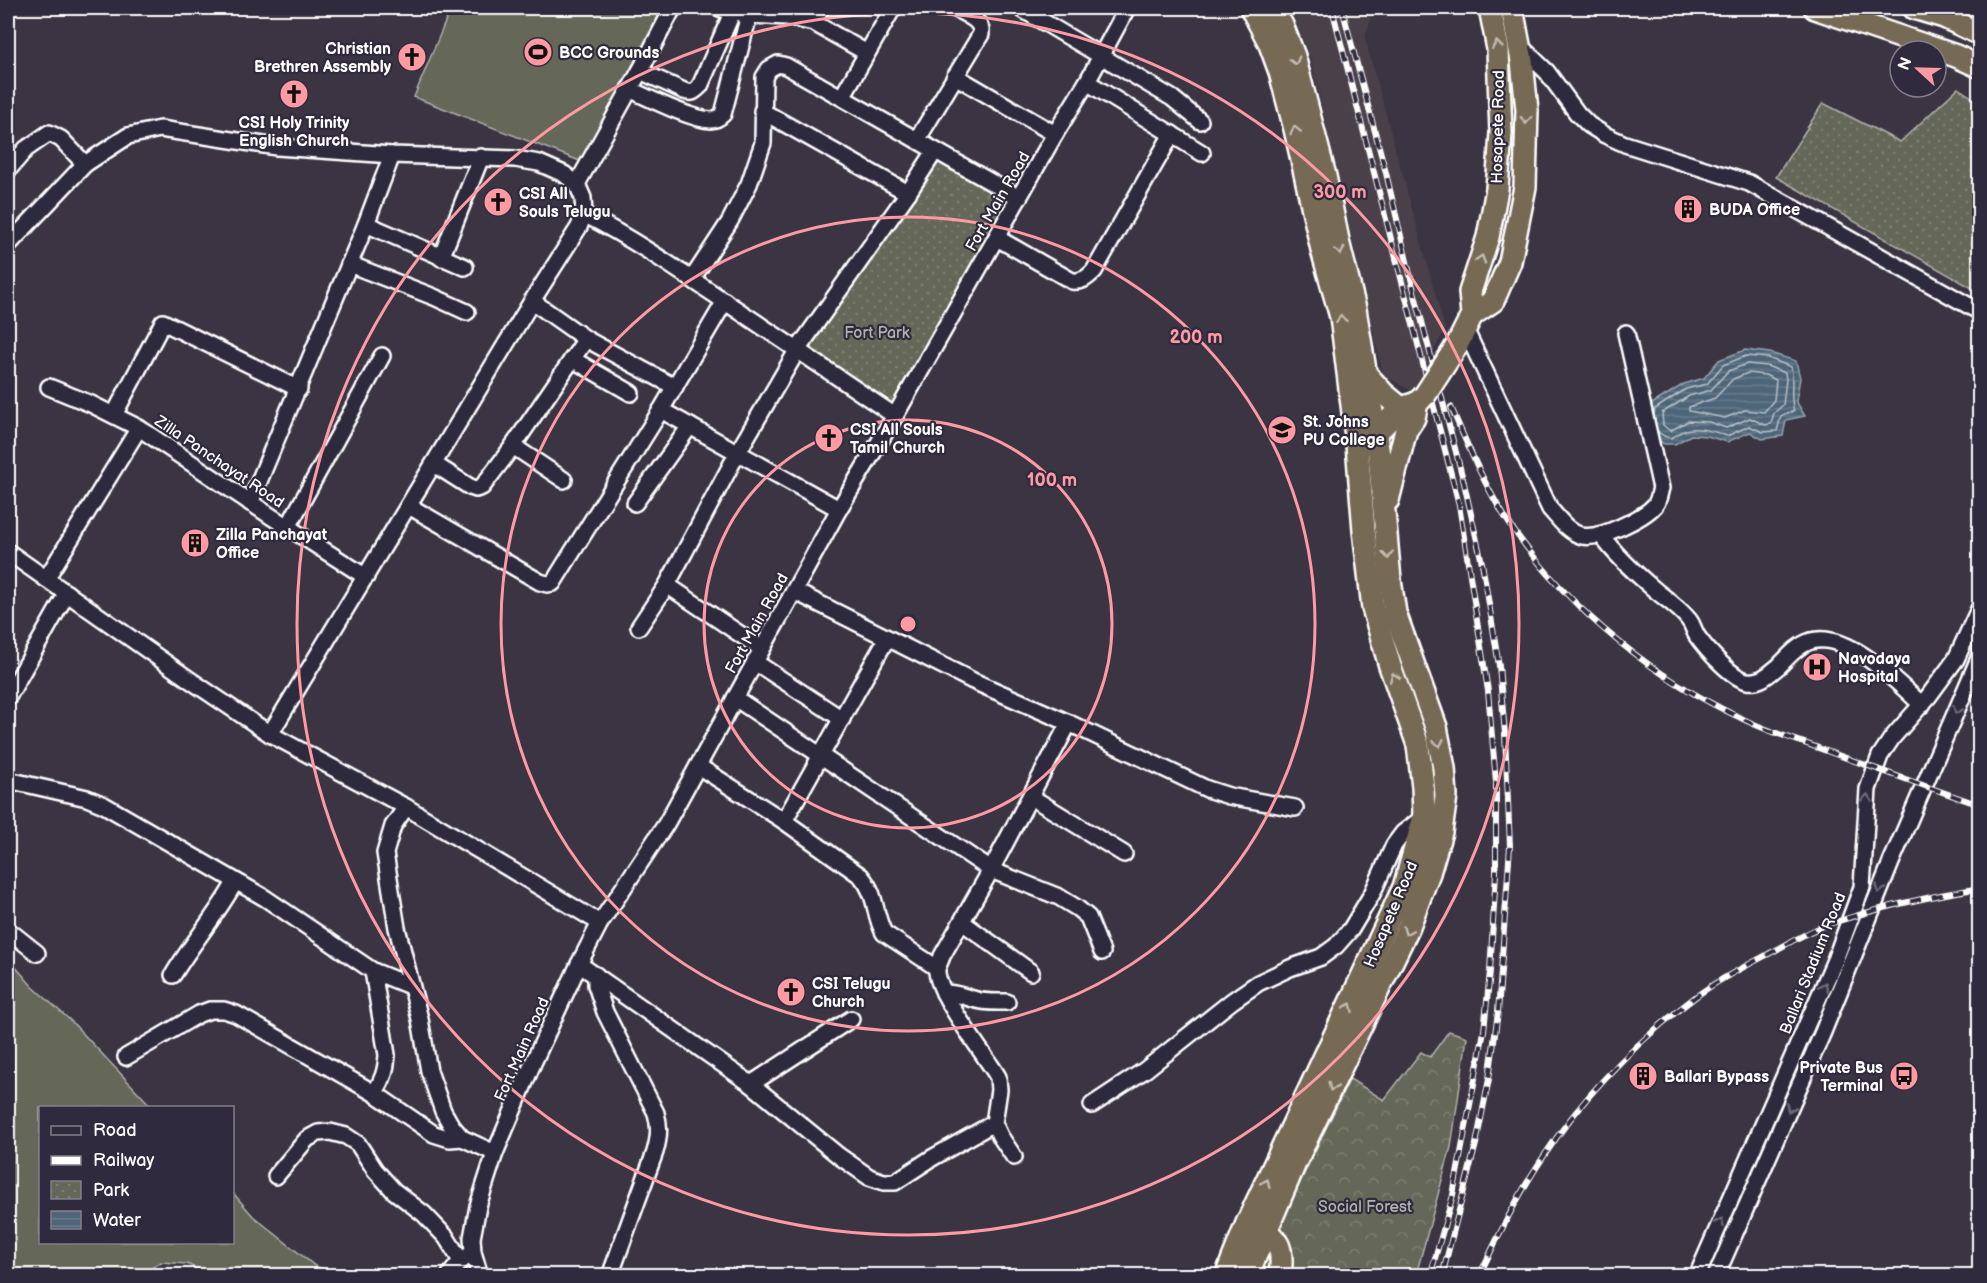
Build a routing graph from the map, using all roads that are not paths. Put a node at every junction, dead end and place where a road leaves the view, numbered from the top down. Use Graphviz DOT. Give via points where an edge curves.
graph roads {
  1 [pos="673,8"];
  2 [pos="821,8"];
  3 [pos="894,8"];
  4 [pos="954,8"];
  5 [pos="1020,8"];
  6 [pos="1127,8"];
  7 [pos="1251,8"];
  8 [pos="1272,8"];
  9 [pos="1490,8"];
  10 [pos="1512,8"];
  11 [pos="1815,8"];
  12 [pos="1914,8"];
  13 [pos="738,11"];
  14 [pos="814,23"];
  15 [pos="1980,34"];
  16 [pos="867,53"];
  17 [pos="1520,53"];
  18 [pos="1100,55"];
  19 [pos="1980,67"];
  20 [pos="640,71"];
  21 [pos="955,76"];
  22 [pos="1087,82"];
  23 [pos="629,89"];
  24 [pos="842,97"];
  25 [pos="762,111"];
  26 [pos="1200,121"];
  27 [pos="1055,134"];
  28 [pos="1172,134"];
  29 [pos="917,140"];
  30 [pos="935,151"];
  31 [pos="1202,153"];
  32 [pos="392,155"];
  33 [pos="481,157"];
  34 [pos="85,164"];
  35 [pos="8,170"];
  36 [pos="577,184"];
  37 [pos="908,193"];
  38 [pos="1019,198"];
  39 [pos="584,214"];
  40 [pos="366,224"];
  41 [pos="996,238"];
  42 [pos="8,246"];
  43 [pos="441,258"];
  44 [pos="349,264"];
  45 [pos="465,267"];
  46 [pos="692,279"];
  47 [pos="532,301"];
  48 [pos="725,301"];
  49 [pos="467,312"];
  50 [pos="1980,312"];
  51 [pos="1465,331"];
  52 [pos="1626,333"];
  53 [pos="586,339"];
  54 [pos="798,349"];
  55 [pos="382,356"];
  56 [pos="572,359"];
  57 [pos="1356,375"];
  58 [pos="49,387"];
  59 [pos="675,387"];
  60 [pos="298,389"];
  61 [pos="631,393"];
  62 [pos="1414,402"];
  63 [pos="662,410"];
  64 [pos="114,415"];
  65 [pos="895,416"];
  66 [pos="690,426"];
  67 [pos="139,428"];
  68 [pos="1406,430"];
  69 [pos="1376,433"];
  70 [pos="513,446"];
  71 [pos="738,452"];
  72 [pos="1358,455"];
  73 [pos="1379,455"];
  74 [pos="434,464"];
  75 [pos="564,480"];
  76 [pos="250,503"];
  77 [pos="635,503"];
  78 [pos="409,506"];
  79 [pos="839,508"];
  80 [pos="1384,518"];
  81 [pos="288,527"];
  82 [pos="1600,535"];
  83 [pos="8,552"];
  84 [pos="366,577"];
  85 [pos="46,579"];
  86 [pos="667,585"];
  87 [pos="794,591"];
  88 [pos="67,593"];
  89 [pos="1980,607"];
  90 [pos="639,627"];
  91 [pos="887,638"];
  92 [pos="758,656"];
  93 [pos="1980,656"];
  94 [pos="8,697"];
  95 [pos="735,698"];
  96 [pos="1922,705"];
  97 [pos="842,719"];
  98 [pos="1070,723"];
  99 [pos="270,734"];
  100 [pos="821,756"];
  101 [pos="698,766"];
  102 [pos="8,780"];
  103 [pos="1031,797"];
  104 [pos="406,807"];
  105 [pos="1295,808"];
  106 [pos="1424,817"];
  107 [pos="784,821"];
  108 [pos="1124,854"];
  109 [pos="991,870"];
  110 [pos="235,882"];
  111 [pos="962,922"];
  112 [pos="600,923"];
  113 [pos="8,930"];
  114 [pos="1102,952"];
  115 [pos="37,953"];
  116 [pos="579,964"];
  117 [pos="937,968"];
  118 [pos="373,971"];
  119 [pos="1031,972"];
  120 [pos="173,975"];
  121 [pos="596,975"];
  122 [pos="410,986"];
  123 [pos="945,993"];
  124 [pos="1007,1002"];
  125 [pos="850,1018"];
  126 [pos="1807,1024"];
  127 [pos="1823,1032"];
  128 [pos="126,1057"];
  129 [pos="751,1084"];
  130 [pos="374,1093"];
  131 [pos="1092,1105"];
  132 [pos="994,1123"];
  133 [pos="462,1138"];
  134 [pos="495,1153"];
  135 [pos="1014,1157"];
  136 [pos="276,1176"];
  137 [pos="1256,1226"];
  138 [pos="467,1257"];
  139 [pos="1280,1272"];
  140 [pos="449,1275"];
  141 [pos="480,1275"];
  142 [pos="610,1275"];
  143 [pos="1226,1275"];
  144 [pos="1247,1275"];
  145 [pos="1697,1275"];
  146 [pos="1716,1275"];
  1 -- 20 [label="street"];
  2 -- 14 [label="street"];
  3 -- 16 [label="street"];
  4 -- 21 [label="street" via="982,28"];
  5 -- 18 [label="street"];
  6 -- 18 [label="street, Fort Main Road"];
  57 -- 7 [label="highway, one-way" via="1280,72"];
  8 -- 57 [label="highway, one-way" via="1294,56 1325,176 1355,309"];
  51 -- 9 [label="highway, Hosapete Road, one-way" via="1470,292 1488,237 1497,189 1501,133 1498,49"];
  10 -- 17 [label="highway, Hosapete Road"];
  11 -- 19 [label="highway"];
  12 -- 15 [label="highway"];
  13 -- 14 [label="street"];
  13 -- 20 [label="street" via="694,92"];
  13 -- 23 [label="street" via="723,114 719,118 705,119 679,111"];
  14 -- 16 [label="street"];
  16 -- 24 [label="street"];
  17 -- 50 [label="street" via="1547,72 1577,113 1605,135 1749,183"];
  17 -- 51 [label="highway, Hosapete Road, one-way" via="1527,110 1521,209 1510,262 1494,301"];
  18 -- 22 [label="street, Fort Main Road"];
  18 -- 26 [label="street" via="1172,98"];
  20 -- 23 [label="street"];
  21 -- 27 [label="street"];
  21 -- 29 [label="street"];
  22 -- 27 [label="street, Fort Main Road"];
  22 -- 28 [label="street"];
  23 -- 36 [label="street"];
  24 -- 25 [label="street" via="778,64 764,77"];
  24 -- 29 [label="street"];
  25 -- 37 [label="street"];
  25 -- 46 [label="street" via="763,143 748,184 730,221"];
  27 -- 38 [label="street, Fort Main Road"];
  28 -- 31 [label="street"];
  28 -- 41 [label="street" via="1088,277 1072,281"];
  29 -- 30 [label="street"];
  30 -- 37 [label="street"];
  30 -- 38 [label="street"];
  32 -- 33 [label="street"];
  32 -- 34 [label="street" via="277,147 160,129 128,136"];
  32 -- 40 [label="street"];
  33 -- 36 [label="street" via="539,163"];
  33 -- 43 [label="street"];
  34 -- 35 [label="street" via="61,139 49,134 26,149"];
  34 -- 42 [label="street"];
  36 -- 39 [label="street"];
  37 -- 54 [label="street"];
  38 -- 41 [label="street, Fort Main Road"];
  39 -- 46 [label="street"];
  39 -- 47 [label="street"];
  40 -- 43 [label="street"];
  40 -- 44 [label="street"];
  41 -- 65 [label="street, Fort Main Road"];
  43 -- 45 [label="street"];
  44 -- 49 [label="street"];
  44 -- 60 [label="street"];
  46 -- 48 [label="street"];
  47 -- 53 [label="street"];
  47 -- 74 [label="street"];
  48 -- 54 [label="street"];
  48 -- 59 [label="street"];
  51 -- 62 [label="highway, bridge"];
  51 -- 82 [label="street" via="1550,509 1569,531 1584,537"];
  52 -- 82 [label="street" via="1661,488 1657,503 1646,514"];
  53 -- 56 [label="street"];
  53 -- 59 [label="street"];
  54 -- 65 [label="street"];
  54 -- 71 [label="street"];
  55 -- 81 [label="street"];
  56 -- 61 [label="street"];
  56 -- 70 [label="street"];
  57 -- 62 [label="highway" via="1383,393"];
  57 -- 69 [label="highway, Hosapete Road"];
  57 -- 72 [label="highway, Hosapete Road"];
  58 -- 64 [label="street, Zilla Panchayat Road"];
  59 -- 63 [label="street"];
  60 -- 64 [label="street" via="163,322"];
  60 -- 76 [label="street"];
  62 -- 68 [label="highway" via="1414,418"];
  62 -- 69 [label="highway"];
  63 -- 66 [label="street"];
  63 -- 78 [label="street" via="553,583 540,582"];
  64 -- 67 [label="street, Zilla Panchayat Road"];
  65 -- 79 [label="street, Fort Main Road"];
  66 -- 71 [label="street"];
  66 -- 77 [label="street"];
  67 -- 76 [label="street, Zilla Panchayat Road"];
  67 -- 85 [label="street"];
  68 -- 73 [label="highway"];
  68 -- 80 [label="highway"];
  69 -- 72 [label="highway"];
  69 -- 73 [label="highway, Hosapete Road"];
  70 -- 74 [label="street" via="487,482 476,489"];
  70 -- 75 [label="street"];
  71 -- 79 [label="street"];
  71 -- 86 [label="street"];
  72 -- 73 [label="highway"];
  106 -- 72 [label="highway, Hosapete Road, one-way" via="1418,745 1373,608"];
  73 -- 80 [label="highway, Hosapete Road"];
  74 -- 78 [label="street"];
  76 -- 81 [label="street, Zilla Panchayat Road"];
  78 -- 84 [label="street"];
  79 -- 87 [label="street, Fort Main Road"];
  80 -- 137 [label="highway, Hosapete Road, one-way" via="1395,613 1436,727 1444,768 1446,796 1441,832 1394,959 1296,1161"];
  81 -- 84 [label="street, Zilla Panchayat Road"];
  82 -- 96 [label="street" via="1634,573 1685,616 1713,655 1739,678 1765,678 1798,647 1829,640 1849,647"];
  83 -- 85 [label="street"];
  84 -- 99 [label="street"];
  85 -- 88 [label="street"];
  86 -- 90 [label="street"];
  86 -- 92 [label="street"];
  87 -- 91 [label="street"];
  87 -- 92 [label="street, Fort Main Road"];
  88 -- 94 [label="street"];
  88 -- 99 [label="street"];
  89 -- 96 [label="street, Ballari Stadium Road" via="1956,659"];
  91 -- 97 [label="street"];
  91 -- 98 [label="street"];
  92 -- 95 [label="street, Fort Main Road"];
  92 -- 97 [label="street"];
  93 -- 127 [label="street, one-way"];
  95 -- 100 [label="street"];
  95 -- 101 [label="street, Fort Main Road"];
  126 -- 96 [label="street, Ballari Stadium Road, one-way" via="1862,887 1868,789 1880,756"];
  97 -- 100 [label="street"];
  98 -- 103 [label="street"];
  98 -- 105 [label="street" via="1207,789"];
  99 -- 104 [label="street"];
  100 -- 107 [label="street"];
  100 -- 109 [label="street"];
  101 -- 107 [label="street"];
  101 -- 112 [label="street, Fort Main Road" via="666,824"];
  102 -- 110 [label="street" via="104,805"];
  103 -- 108 [label="street"];
  103 -- 109 [label="street"];
  104 -- 112 [label="street"];
  104 -- 122 [label="street" via="393,826 385,853"];
  106 -- 131 [label="street" via="1394,845 1372,894 1336,946 1321,957 1258,983"];
  137 -- 106 [label="highway, Hosapete Road, one-way" via="1404,887"];
  107 -- 117 [label="street" via="861,876 870,887 884,933"];
  109 -- 111 [label="street"];
  109 -- 114 [label="street" via="1077,908 1088,917"];
  110 -- 118 [label="street"];
  110 -- 120 [label="street"];
  111 -- 117 [label="street"];
  111 -- 119 [label="street"];
  112 -- 116 [label="street, Fort Main Road"];
  113 -- 115 [label="street"];
  116 -- 121 [label="street"];
  116 -- 134 [label="street, Fort Main Road"];
  117 -- 123 [label="street"];
  118 -- 122 [label="street"];
  118 -- 130 [label="street" via="387,1055 384,1076"];
  121 -- 129 [label="street"];
  121 -- 142 [label="street" via="605,1012 660,1126 655,1152"];
  122 -- 133 [label="street" via="429,1071 447,1118"];
  123 -- 124 [label="street"];
  123 -- 132 [label="street" via="998,1077"];
  125 -- 129 [label="street"];
  126 -- 127 [label="street"];
  145 -- 126 [label="street, Ballari Stadium Road, one-way"];
  127 -- 146 [label="street, one-way"];
  128 -- 130 [label="street" via="199,1014 224,1010"];
  129 -- 132 [label="street" via="839,1156 869,1177 884,1182 895,1182"];
  130 -- 133 [label="street" via="434,1134"];
  132 -- 135 [label="street"];
  133 -- 134 [label="street"];
  134 -- 138 [label="street, Fort Main Road"];
  136 -- 138 [label="street" via="307,1138 330,1132 346,1136 358,1144 394,1191 424,1214"];
  137 -- 139 [label="highway" via="1273,1235 1278,1243"];
  137 -- 143 [label="highway, Hosapete Road"];
  137 -- 144 [label="highway, Hosapete Road"];
  138 -- 140 [label="street"];
  138 -- 141 [label="street, Fort Main Road"];
}
